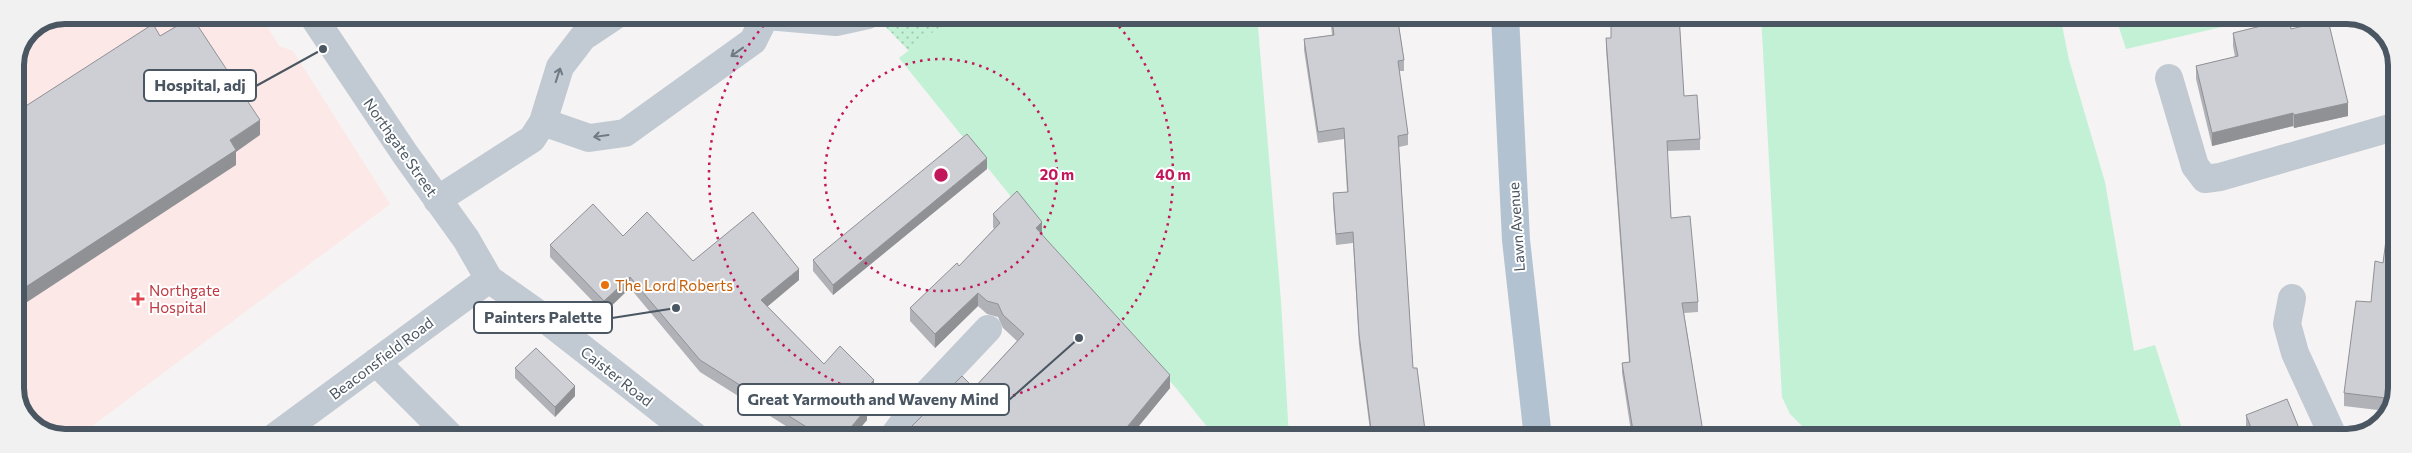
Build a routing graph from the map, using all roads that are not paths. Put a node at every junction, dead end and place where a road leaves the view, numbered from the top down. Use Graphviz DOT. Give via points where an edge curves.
graph roads {
  1 [pos="318,24"];
  2 [pos="602,24"];
  3 [pos="762,24"];
  4 [pos="1505,24"];
  5 [pos="2169,78"];
  6 [pos="543,122"];
  7 [pos="2388,129"];
  8 [pos="437,200"];
  9 [pos="489,279"];
  10 [pos="2292,298"];
  11 [pos="988,329"];
  12 [pos="376,362"];
  13 [pos="285,429"];
  14 [pos="443,429"];
  15 [pos="685,429"];
  16 [pos="899,429"];
  17 [pos="1537,429"];
  18 [pos="2330,429"];
  1 -- 8 [label="street, Northgate Street"];
  6 -- 2 [label="street, one-way" via="560,67 583,37"];
  3 -- 6 [label="street, one-way" via="753,40 625,133 589,138"];
  4 -- 17 [label="main road, Lawn Avenue" via="1516,240"];
  5 -- 7 [label="street" via="2195,166 2205,179"];
  6 -- 8 [label="street" via="532,139"];
  8 -- 9 [label="street, Northgate Street" via="466,239"];
  9 -- 12 [label="street, Beaconsfield Road"];
  9 -- 15 [label="street, Caister Road"];
  10 -- 18 [label="street" via="2287,324 2295,353"];
  11 -- 16 [label="street" via="918,403"];
  12 -- 13 [label="street, Beaconsfield Road"];
  12 -- 14 [label="street"];
}
